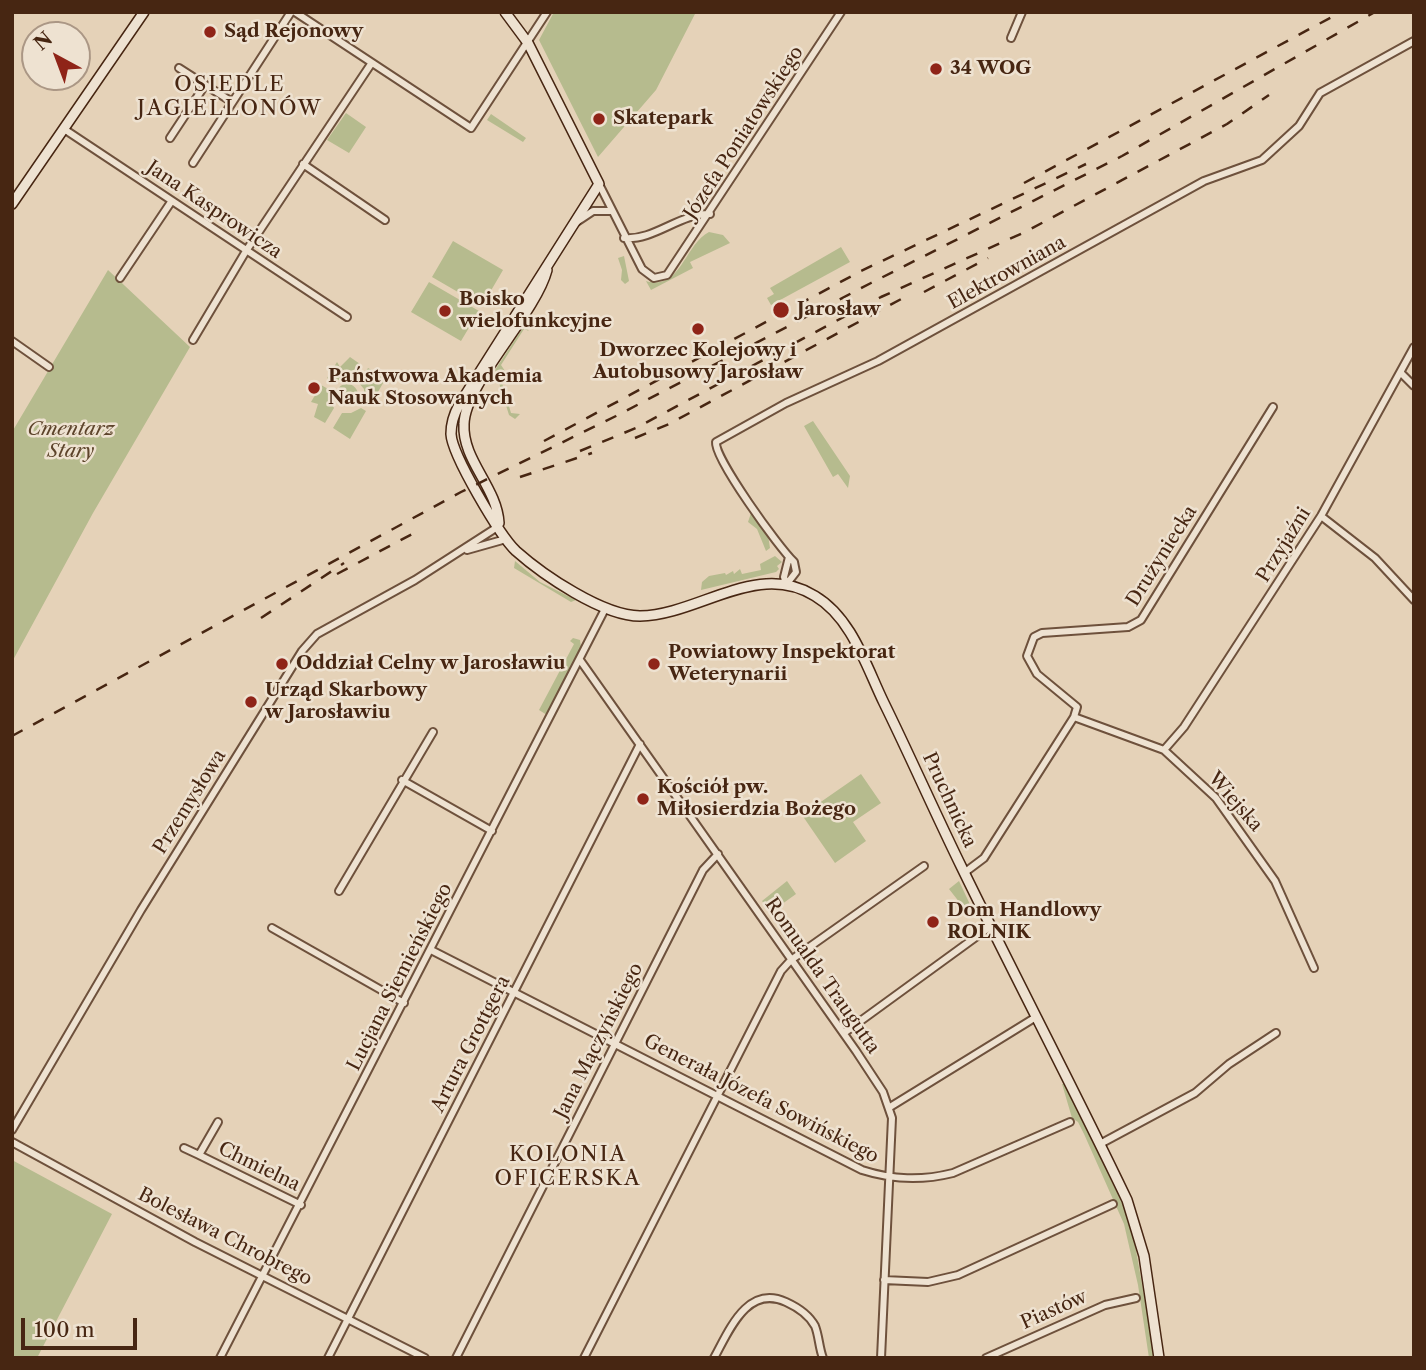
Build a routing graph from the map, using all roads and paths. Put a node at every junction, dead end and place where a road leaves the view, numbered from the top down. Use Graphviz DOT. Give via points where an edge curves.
graph roads {
  1 [pos="144,12"];
  2 [pos="293,12"];
  3 [pos="505,12"];
  4 [pos="547,12"];
  5 [pos="841,12"];
  6 [pos="1022,12"];
  7 [pos="1012,38"];
  8 [pos="1414,41"];
  9 [pos="528,43"];
  10 [pos="371,64"];
  11 [pos="179,68"];
  12 [pos="205,85"];
  13 [pos="232,102"];
  14 [pos="64,129"];
  15 [pos="170,138"];
  16 [pos="193,163"];
  17 [pos="303,163"];
  18 [pos="599,184"];
  19 [pos="171,202"];
  20 [pos="12,204"];
  21 [pos="611,211"];
  22 [pos="710,214"];
  23 [pos="385,220"];
  24 [pos="575,223"];
  25 [pos="624,238"];
  26 [pos="246,251"];
  27 [pos="120,278"];
  28 [pos="347,317"];
  29 [pos="193,340"];
  30 [pos="12,341"];
  31 [pos="1414,347"];
  32 [pos="50,367"];
  33 [pos="1401,373"];
  34 [pos="1414,386"];
  35 [pos="1273,407"];
  36 [pos="1321,516"];
  37 [pos="499,526"];
  38 [pos="506,539"];
  39 [pos="458,553"];
  40 [pos="786,585"];
  41 [pos="1414,600"];
  42 [pos="605,609"];
  43 [pos="580,660"];
  44 [pos="1074,717"];
  45 [pos="433,732"];
  46 [pos="640,744"];
  47 [pos="1164,750"];
  48 [pos="402,780"];
  49 [pos="492,831"];
  50 [pos="718,853"];
  51 [pos="924,866"];
  52 [pos="964,873"];
  53 [pos="338,891"];
  54 [pos="991,926"];
  55 [pos="272,928"];
  56 [pos="431,950"];
  57 [pos="791,960"];
  58 [pos="1314,968"];
  59 [pos="514,993"];
  60 [pos="404,1003"];
  61 [pos="1037,1017"];
  62 [pos="844,1033"];
  63 [pos="1276,1033"];
  64 [pos="615,1044"];
  65 [pos="718,1096"];
  66 [pos="890,1107"];
  67 [pos="218,1122"];
  68 [pos="1069,1122"];
  69 [pos="12,1130"];
  70 [pos="12,1142"];
  71 [pos="1100,1144"];
  72 [pos="184,1148"];
  73 [pos="200,1155"];
  74 [pos="889,1179"];
  75 [pos="1113,1204"];
  76 [pos="301,1205"];
  77 [pos="263,1275"];
  78 [pos="884,1280"];
  79 [pos="1136,1298"];
  80 [pos="348,1318"];
  81 [pos="220,1358"];
  82 [pos="328,1358"];
  83 [pos="425,1358"];
  84 [pos="456,1358"];
  85 [pos="584,1358"];
  86 [pos="714,1358"];
  87 [pos="823,1358"];
  88 [pos="881,1358"];
  89 [pos="986,1358"];
  90 [pos="1160,1358"];
  1 -- 14 [label="main road"];
  2 -- 10 [label="street"];
  2 -- 13 [label="street"];
  3 -- 9 [label="main road"];
  4 -- 9 [label="street"];
  5 -- 22 [label="street, Józefa Poniatowskiego"];
  6 -- 7 [label="street"];
  8 -- 40 [label="street, Elektrowniana" via="1320,93 1299,126 1262,160 1204,181 878,361 786,403 716,442 718,455 794,562 796,572"];
  9 -- 10 [label="street" via="471,128"];
  9 -- 18 [label="main road"];
  10 -- 17 [label="street"];
  11 -- 12 [label="street"];
  12 -- 13 [label="street"];
  12 -- 15 [label="street"];
  13 -- 16 [label="street"];
  14 -- 19 [label="street, Jana Kasprowicza"];
  14 -- 20 [label="main road"];
  17 -- 23 [label="street"];
  17 -- 26 [label="street"];
  18 -- 21 [label="street"];
  18 -- 24 [label="main road, Pruchnicka"];
  19 -- 26 [label="street, Jana Kasprowicza"];
  19 -- 27 [label="street"];
  21 -- 24 [label="street" via="593,211"];
  21 -- 25 [label="street"];
  22 -- 25 [label="street"];
  22 -- 25 [label="street, Józefa Poniatowskiego" via="672,270 661,278 648,275"];
  24 -- 37 [label="main road, Pruchnicka" via="453,417 454,448"];
  26 -- 28 [label="street, Jana Kasprowicza"];
  26 -- 29 [label="street"];
  30 -- 32 [label="street"];
  31 -- 33 [label="street, Przyjaźni"];
  33 -- 34 [label="street"];
  33 -- 36 [label="street, Przyjaźni"];
  35 -- 44 [label="street, Drużyniecka" via="1141,620 1128,627 1034,637 1027,656 1037,674 1077,707"];
  36 -- 41 [label="street" via="1375,558"];
  36 -- 47 [label="street, Przyjaźni" via="1198,707"];
  37 -- 38 [label="main road, Pruchnicka"];
  37 -- 39 [label="street"];
  38 -- 39 [label="street"];
  38 -- 42 [label="main road, Pruchnicka" via="541,569"];
  39 -- 69 [label="street, Przemysłowa" via="317,634 302,651 148,898"];
  40 -- 42 [label="main road, Pruchnicka" via="753,585 661,613 638,616"];
  40 -- 52 [label="main road, Pruchnicka" via="830,605 849,630"];
  42 -- 43 [label="street, Lucjana Siemieńskiego"];
  43 -- 46 [label="street, Romualda Traugutta"];
  43 -- 49 [label="street, Lucjana Siemieńskiego"];
  44 -- 47 [label="street, Wiejska"];
  44 -- 52 [label="street" via="984,858"];
  45 -- 48 [label="street"];
  46 -- 50 [label="street, Romualda Traugutta"];
  46 -- 59 [label="street, Artura Grottgera"];
  47 -- 58 [label="street, Wiejska" via="1216,798 1252,845 1284,899"];
  48 -- 49 [label="street"];
  48 -- 53 [label="street"];
  49 -- 56 [label="street, Lucjana Siemieńskiego"];
  50 -- 57 [label="street, Romualda Traugutta"];
  50 -- 64 [label="street, Jana Mączyńskiego" via="703,870"];
  51 -- 57 [label="street"];
  52 -- 54 [label="main road, Pruchnicka"];
  54 -- 61 [label="main road, Pruchnicka"];
  54 -- 62 [label="street"];
  55 -- 60 [label="street"];
  56 -- 59 [label="street, Generała Józefa Sowińskiego"];
  56 -- 60 [label="street, Lucjana Siemieńskiego"];
  57 -- 62 [label="street, Romualda Traugutta"];
  57 -- 65 [label="street" via="781,971"];
  59 -- 64 [label="street, Generała Józefa Sowińskiego"];
  59 -- 80 [label="street, Artura Grottgera"];
  60 -- 76 [label="street, Lucjana Siemieńskiego"];
  61 -- 66 [label="street"];
  61 -- 71 [label="main road, Pruchnicka"];
  62 -- 66 [label="street, Romualda Traugutta"];
  63 -- 71 [label="street" via="1195,1093"];
  64 -- 65 [label="street, Generała Józefa Sowińskiego"];
  64 -- 84 [label="street, Jana Mączyńskiego"];
  65 -- 74 [label="street, Generała Józefa Sowińskiego" via="862,1170"];
  65 -- 85 [label="street"];
  66 -- 74 [label="street"];
  67 -- 73 [label="street, Chmielna"];
  68 -- 74 [label="street" via="953,1173"];
  70 -- 77 [label="street, Bolesława Chrobrego"];
  71 -- 90 [label="main road, Pruchnicka" via="1136,1225"];
  72 -- 73 [label="street"];
  73 -- 76 [label="street, Chmielna"];
  74 -- 78 [label="street"];
  75 -- 78 [label="street" via="958,1275 928,1282"];
  76 -- 77 [label="street, Lucjana Siemieńskiego"];
  77 -- 80 [label="street, Bolesława Chrobrego"];
  77 -- 81 [label="street, Lucjana Siemieńskiego"];
  78 -- 88 [label="street"];
  79 -- 89 [label="street, Piastów" via="1105,1305"];
  80 -- 82 [label="street, Artura Grottgera"];
  80 -- 83 [label="street, Bolesława Chrobrego"];
  86 -- 87 [label="street" via="741,1312 768,1298 796,1307 809,1318"];
}
